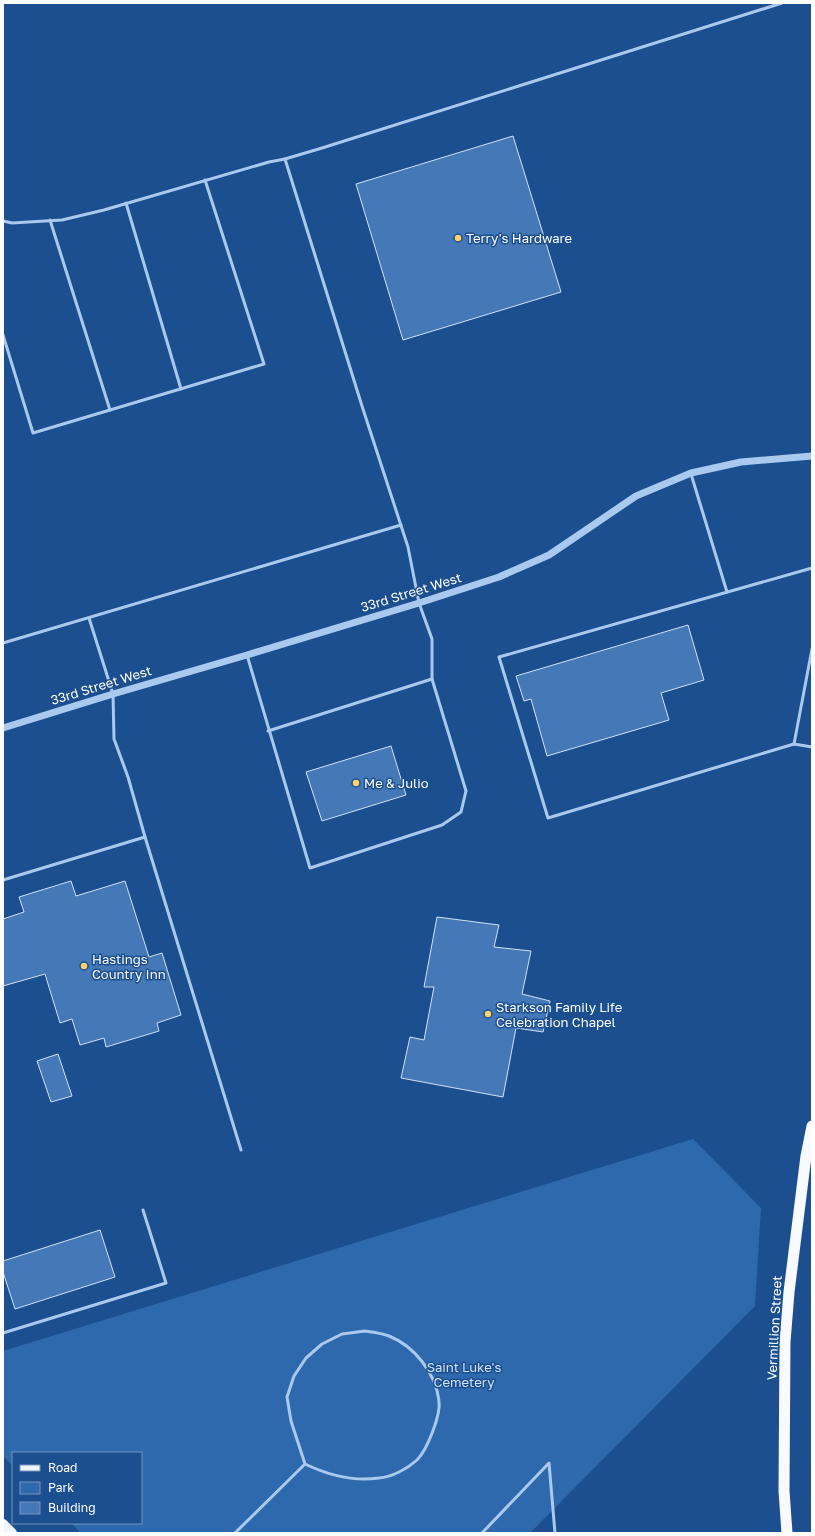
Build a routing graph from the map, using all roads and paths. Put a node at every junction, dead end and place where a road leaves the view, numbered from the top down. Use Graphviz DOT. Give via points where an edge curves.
graph roads {
  1 [pos="782,3"];
  2 [pos="285,159"];
  3 [pos="205,180"];
  4 [pos="126,203"];
  5 [pos="50,220"];
  6 [pos="3,221"];
  7 [pos="3,335"];
  8 [pos="181,389"];
  9 [pos="110,410"];
  10 [pos="812,456"];
  11 [pos="691,472"];
  12 [pos="401,525"];
  13 [pos="812,568"];
  14 [pos="727,592"];
  15 [pos="419,603"];
  16 [pos="89,618"];
  17 [pos="3,644"];
  18 [pos="812,649"];
  19 [pos="247,655"];
  20 [pos="432,679"];
  21 [pos="112,694"];
  22 [pos="3,728"];
  23 [pos="268,731"];
  24 [pos="794,744"];
  25 [pos="812,747"];
  26 [pos="145,837"];
  27 [pos="3,880"];
  28 [pos="812,1126"];
  29 [pos="241,1150"];
  30 [pos="143,1210"];
  31 [pos="3,1333"];
  32 [pos="305,1464"];
  33 [pos="3,1524"];
  34 [pos="12,1533"];
  35 [pos="235,1533"];
  36 [pos="482,1533"];
  37 [pos="555,1533"];
  38 [pos="786,1533"];
  1 -- 2 [label="lane"];
  2 -- 3 [label="lane"];
  2 -- 12 [label="lane"];
  3 -- 4 [label="lane"];
  3 -- 8 [label="lane" via="264,364"];
  4 -- 5 [label="lane" via="62,220"];
  4 -- 8 [label="lane"];
  5 -- 6 [label="lane" via="12,223"];
  5 -- 9 [label="lane"];
  7 -- 9 [label="lane" via="33,433"];
  8 -- 9 [label="lane"];
  10 -- 11 [label="street, 33rd Street West" via="741,462"];
  11 -- 14 [label="lane"];
  11 -- 15 [label="street, 33rd Street West" via="636,496 549,555 499,577"];
  12 -- 15 [label="lane"];
  12 -- 16 [label="lane"];
  13 -- 14 [label="lane"];
  14 -- 24 [label="lane" via="499,657 548,818"];
  15 -- 19 [label="street, 33rd Street West"];
  15 -- 20 [label="lane" via="432,639"];
  16 -- 17 [label="lane"];
  16 -- 21 [label="lane"];
  18 -- 24 [label="lane"];
  19 -- 21 [label="street, 33rd Street West"];
  19 -- 23 [label="lane"];
  20 -- 23 [label="lane"];
  20 -- 23 [label="lane" via="466,791 461,812 442,825 310,868"];
  21 -- 22 [label="street, 33rd Street West"];
  21 -- 26 [label="lane" via="114,739"];
  24 -- 25 [label="lane"];
  26 -- 27 [label="lane"];
  26 -- 29 [label="lane"];
  28 -- 38 [label="highway, Vermillion Street" via="806,1156 785,1342"];
  30 -- 31 [label="lane" via="166,1283"];
  32 -- 32 [label="lane" via="291,1421 287,1398 294,1376 306,1358 322,1344 342,1334 365,1331 388,1335 408,1347 424,1363 434,1382 439,1401 437,1421 418,1459 401,1471 380,1478 360,1479 333,1475"];
  32 -- 35 [label="lane"];
  33 -- 34 [label="main road"];
  36 -- 37 [label="lane" via="549,1463"];
}
